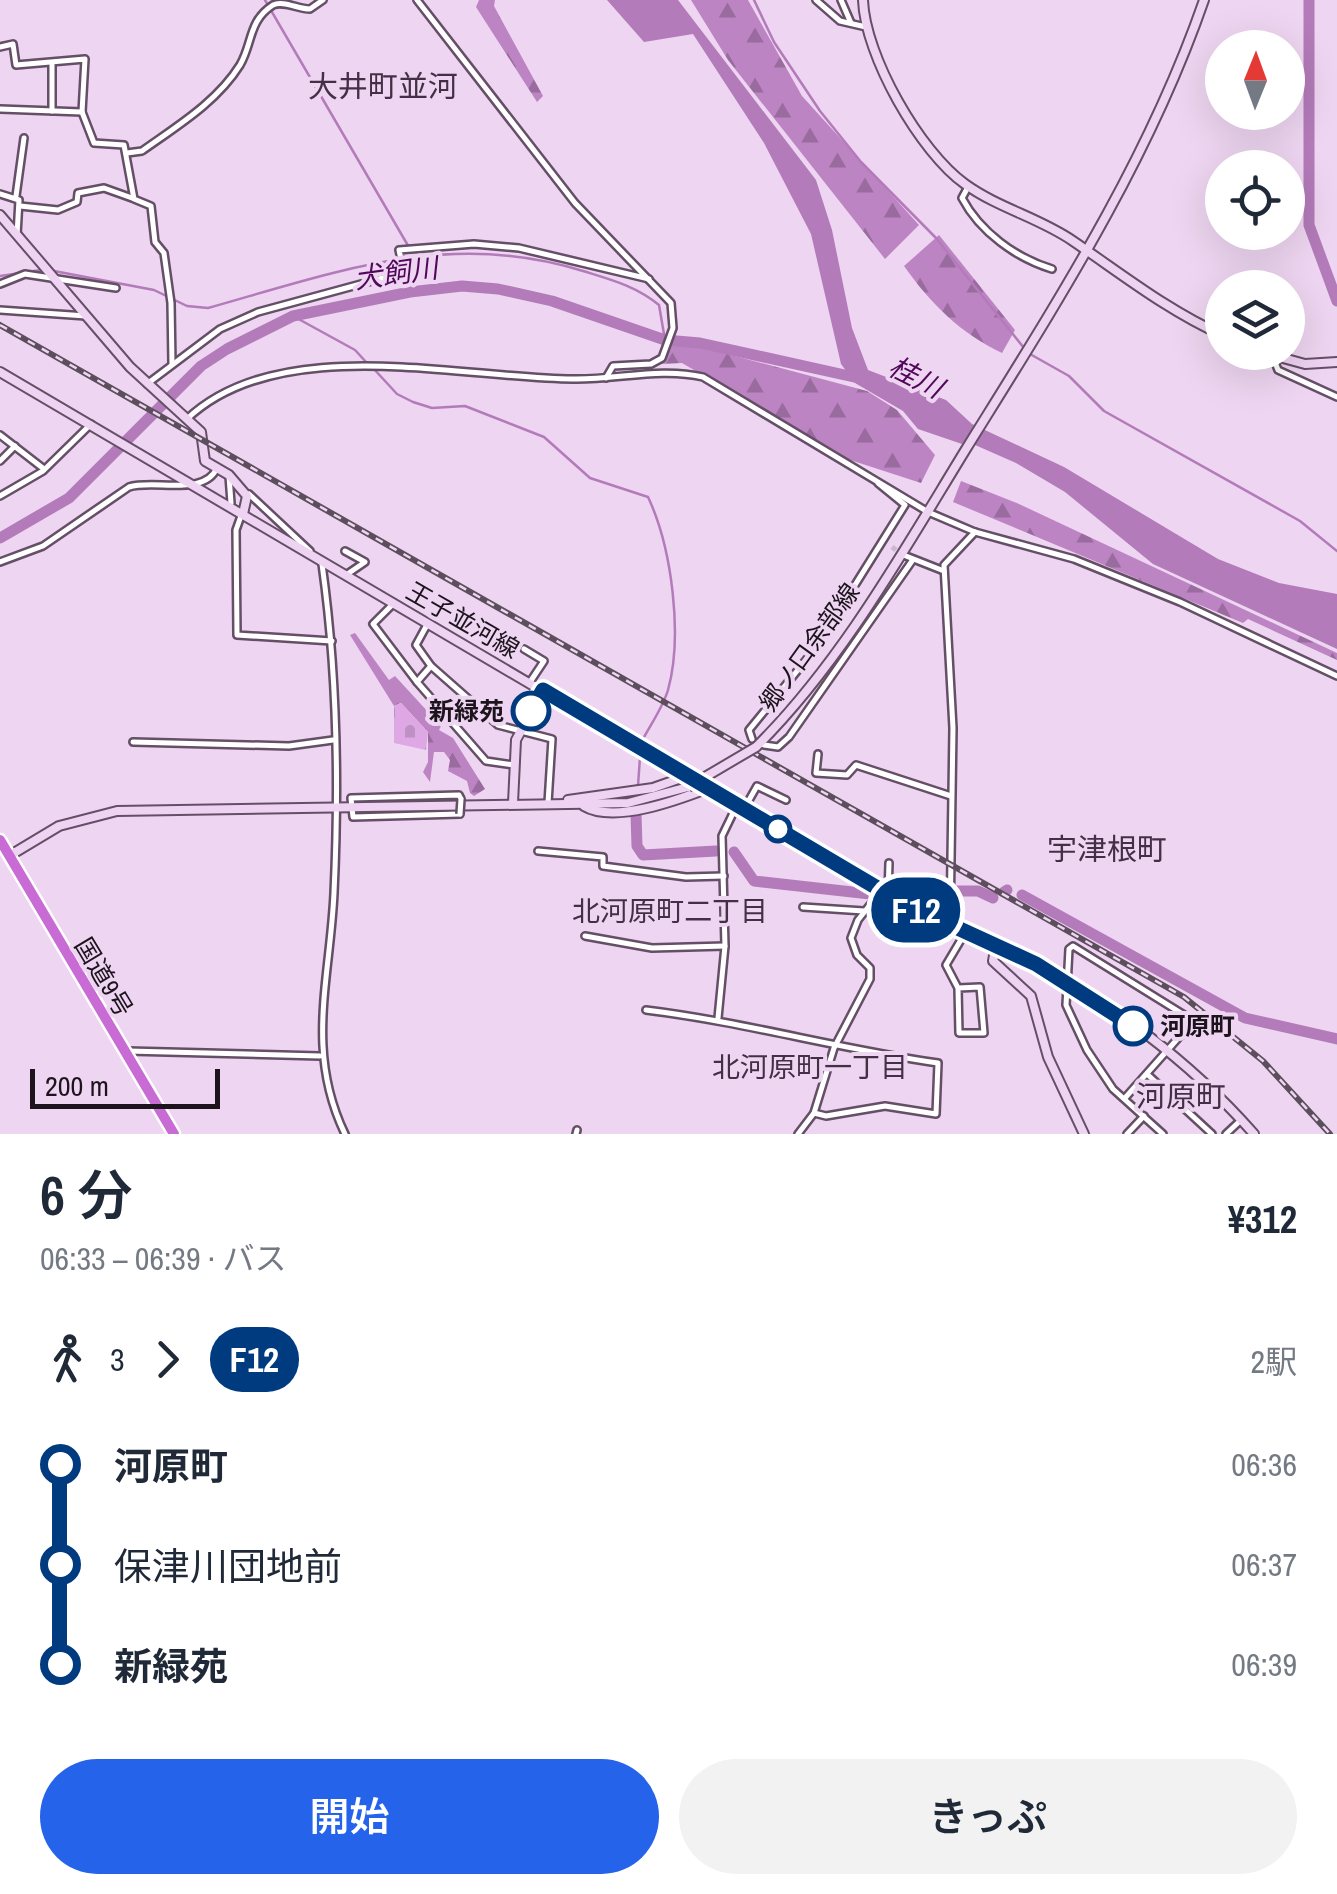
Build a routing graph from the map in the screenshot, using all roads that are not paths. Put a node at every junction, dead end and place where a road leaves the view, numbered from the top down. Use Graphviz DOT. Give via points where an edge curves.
graph roads {
  1 [pos="323,0"];
  2 [pos="417,0"];
  3 [pos="816,0"];
  4 [pos="841,0"];
  5 [pos="863,0"];
  6 [pos="1204,0"];
  7 [pos="851,22"];
  8 [pos="866,26"];
  9 [pos="0,48"];
  10 [pos="52,65"];
  11 [pos="0,108"];
  12 [pos="52,111"];
  13 [pos="82,112"];
  14 [pos="24,138"];
  15 [pos="128,153"];
  16 [pos="968,187"];
  17 [pos="0,194"];
  18 [pos="16,196"];
  19 [pos="134,199"];
  20 [pos="20,206"];
  21 [pos="0,215"];
  22 [pos="17,235"];
  23 [pos="1088,252"];
  24 [pos="1052,269"];
  25 [pos="54,278"];
  26 [pos="649,279"];
  27 [pos="0,284"];
  28 [pos="116,288"];
  29 [pos="0,310"];
  30 [pos="86,316"];
  31 [pos="1205,326"];
  32 [pos="1337,362"];
  33 [pos="172,364"];
  34 [pos="1305,364"];
  35 [pos="1278,370"];
  36 [pos="0,372"];
  37 [pos="606,378"];
  38 [pos="148,385"];
  39 [pos="1337,397"];
  40 [pos="185,418"];
  41 [pos="90,424"];
  42 [pos="0,435"];
  43 [pos="15,446"];
  44 [pos="0,461"];
  45 [pos="217,468"];
  46 [pos="44,470"];
  47 [pos="229,475"];
  48 [pos="877,480"];
  49 [pos="243,488"];
  50 [pos="0,496"];
  51 [pos="232,503"];
  52 [pos="928,512"];
  53 [pos="243,514"];
  54 [pos="975,532"];
  55 [pos="886,542"];
  56 [pos="892,547"];
  57 [pos="344,551"];
  58 [pos="319,559"];
  59 [pos="0,562"];
  60 [pos="944,571"];
  61 [pos="346,575"];
  62 [pos="394,603"];
  63 [pos="428,624"];
  64 [pos="821,640"];
  65 [pos="332,641"];
  66 [pos="830,642"];
  67 [pos="843,645"];
  68 [pos="853,646"];
  69 [pos="524,650"];
  70 [pos="430,666"];
  71 [pos="1337,676"];
  72 [pos="417,682"];
  73 [pos="530,682"];
  74 [pos="543,690"];
  75 [pos="520,732"];
  76 [pos="333,740"];
  77 [pos="133,742"];
  78 [pos="757,744"];
  79 [pos="818,754"];
  80 [pos="514,765"];
  81 [pos="687,776"];
  82 [pos="709,788"];
  83 [pos="951,796"];
  84 [pos="786,800"];
  85 [pos="513,803"];
  86 [pos="550,804"];
  87 [pos="580,804"];
  88 [pos="741,807"];
  89 [pos="333,808"];
  90 [pos="350,808"];
  91 [pos="0,840"];
  92 [pos="538,851"];
  93 [pos="9,856"];
  94 [pos="889,863"];
  95 [pos="724,876"];
  96 [pos="886,894"];
  97 [pos="803,908"];
  98 [pos="865,911"];
  99 [pos="950,926"];
  100 [pos="965,932"];
  101 [pos="585,936"];
  102 [pos="996,944"];
  103 [pos="725,946"];
  104 [pos="1068,982"];
  105 [pos="958,988"];
  106 [pos="646,1010"];
  107 [pos="718,1019"];
  108 [pos="834,1048"];
  109 [pos="1166,1050"];
  110 [pos="125,1052"];
  111 [pos="320,1056"];
  112 [pos="1146,1074"];
  113 [pos="1124,1098"];
  114 [pos="814,1113"];
  115 [pos="1144,1116"];
  116 [pos="1241,1120"];
  117 [pos="174,1134"];
  118 [pos="345,1134"];
  119 [pos="798,1134"];
  120 [pos="1084,1134"];
  121 [pos="1127,1134"];
  122 [pos="1164,1134"];
  123 [pos="1212,1134"];
  124 [pos="1226,1134"];
  125 [pos="1254,1134"];
  1 -- 15 [label="street" via="310,9 272,6 249,31 240,64 215,98 142,151"];
  2 -- 26 [label="street" via="575,202"];
  3 -- 7 [label="street" via="840,21"];
  4 -- 7 [label="street"];
  5 -- 8 [label="main road"];
  6 -- 23 [label="main road, 郷ノ口余部線" via="1150,131"];
  7 -- 8 [label="street"];
  8 -- 16 [label="main road" via="876,57 928,144"];
  9 -- 10 [label="street" via="12,44 16,66"];
  10 -- 12 [label="street"];
  10 -- 13 [label="street" via="85,59"];
  11 -- 12 [label="street"];
  12 -- 13 [label="street"];
  13 -- 15 [label="street" via="94,143 120,141"];
  14 -- 18 [label="street"];
  15 -- 19 [label="street"];
  16 -- 23 [label="main road"];
  16 -- 24 [label="street" via="962,198 982,224 1027,262"];
  17 -- 18 [label="street"];
  18 -- 20 [label="street"];
  19 -- 20 [label="street" via="95,188 78,192 66,209"];
  19 -- 33 [label="street" via="151,206 155,242 164,253"];
  20 -- 22 [label="street"];
  21 -- 22 [label="main road"];
  22 -- 25 [label="main road"];
  23 -- 31 [label="main road" via="1150,298"];
  23 -- 52 [label="main road, 郷ノ口余部線"];
  25 -- 27 [label="street" via="25,274"];
  25 -- 28 [label="street"];
  25 -- 30 [label="main road"];
  26 -- 33 [label="street" via="519,248 400,250 402,264 394,275 258,312 220,329"];
  26 -- 37 [label="street" via="671,302 666,350 652,364 608,368"];
  29 -- 30 [label="street"];
  30 -- 38 [label="main road"];
  32 -- 34 [label="main road"];
  33 -- 38 [label="street"];
  35 -- 39 [label="street"];
  36 -- 41 [label="main road, 王子並河線"];
  37 -- 40 [label="street" via="308,369 211,396"];
  37 -- 48 [label="street" via="683,372 703,377"];
  38 -- 40 [label="main road"];
  40 -- 45 [label="main road" via="201,432 205,461"];
  41 -- 46 [label="street"];
  41 -- 53 [label="main road, 王子並河線"];
  42 -- 43 [label="street"];
  43 -- 44 [label="street"];
  43 -- 46 [label="street"];
  45 -- 47 [label="main road"];
  45 -- 59 [label="street" via="197,484 128,487 44,546"];
  46 -- 50 [label="street"];
  47 -- 49 [label="main road"];
  47 -- 51 [label="street"];
  48 -- 52 [label="street"];
  48 -- 55 [label="street" via="905,505"];
  49 -- 53 [label="main road"];
  49 -- 58 [label="street"];
  52 -- 54 [label="street"];
  52 -- 78 [label="main road, 郷ノ口余部線" via="810,684"];
  53 -- 58 [label="main road, 王子並河線"];
  53 -- 65 [label="street" via="236,530 237,635"];
  54 -- 60 [label="street" via="951,554"];
  54 -- 71 [label="street" via="1074,559"];
  55 -- 56 [label="street"];
  55 -- 64 [label="street"];
  57 -- 61 [label="street" via="365,562"];
  58 -- 61 [label="main road, 王子並河線"];
  58 -- 65 [label="street"];
  60 -- 68 [label="street" via="909,558"];
  60 -- 83 [label="street"];
  61 -- 62 [label="main road, 王子並河線"];
  62 -- 63 [label="main road, 王子並河線"];
  62 -- 72 [label="street" via="374,624"];
  63 -- 70 [label="street" via="416,645"];
  63 -- 73 [label="main road, 王子並河線"];
  64 -- 66 [label="street"];
  64 -- 78 [label="street" via="749,730"];
  65 -- 76 [label="street"];
  67 -- 68 [label="street"];
  68 -- 78 [label="street" via="789,737 778,748"];
  69 -- 73 [label="street" via="544,661"];
  70 -- 72 [label="street"];
  70 -- 75 [label="street" via="498,725"];
  72 -- 80 [label="street" via="486,761"];
  73 -- 74 [label="main road, 王子並河線"];
  74 -- 75 [label="main road"];
  74 -- 81 [label="main road, 王子並河線"];
  75 -- 80 [label="main road"];
  75 -- 86 [label="street" via="552,739"];
  76 -- 77 [label="street" via="289,746"];
  76 -- 89 [label="street"];
  78 -- 87 [label="main road, 郷ノ口余部線, bridge" via="688,787 628,803"];
  79 -- 83 [label="street" via="816,773 846,775 856,766"];
  80 -- 85 [label="main road"];
  81 -- 82 [label="main road, 王子並河線"];
  81 -- 86 [label="main road"];
  82 -- 87 [label="main road" via="644,809 593,812"];
  82 -- 88 [label="main road, 王子並河線"];
  83 -- 99 [label="street"];
  84 -- 88 [label="street" via="757,786"];
  85 -- 86 [label="main road, 郷ノ口余部線"];
  85 -- 90 [label="main road, 郷ノ口余部線"];
  86 -- 87 [label="main road, 郷ノ口余部線"];
  88 -- 95 [label="street" via="722,836"];
  88 -- 96 [label="main road, 王子並河線"];
  89 -- 90 [label="main road, 郷ノ口余部線"];
  89 -- 93 [label="main road, 郷ノ口余部線" via="117,811 58,826"];
  89 -- 111 [label="street" via="334,897"];
  90 -- 90 [label="street, bridge" via="351,798 461,799 460,814 353,817"];
  91 -- 93 [label="highway, 国道9号"];
  92 -- 95 [label="street" via="603,857 602,866"];
  93 -- 110 [label="highway, 国道9号"];
  94 -- 96 [label="street"];
  95 -- 103 [label="street"];
  96 -- 98 [label="street"];
  96 -- 99 [label="main road, 王子並河線"];
  97 -- 98 [label="street"];
  98 -- 108 [label="street" via="851,938 870,980"];
  99 -- 100 [label="main road, 王子並河線"];
  100 -- 102 [label="main road, 王子並河線"];
  100 -- 105 [label="street" via="946,965"];
  101 -- 103 [label="street" via="652,948"];
  102 -- 104 [label="main road, 王子並河線"];
  102 -- 120 [label="main road" via="993,961 1031,996 1048,1057"];
  103 -- 107 [label="street"];
  104 -- 109 [label="main road, 王子並河線"];
  104 -- 109 [label="street" via="1074,946 1202,1026"];
  104 -- 113 [label="street" via="1066,1006 1087,1050"];
  105 -- 105 [label="street" via="960,1033 984,1033 980,987"];
  106 -- 107 [label="street"];
  107 -- 108 [label="street"];
  108 -- 114 [label="street"];
  108 -- 114 [label="street" via="938,1062 936,1114 884,1106"];
  109 -- 112 [label="street"];
  109 -- 116 [label="main road, 王子並河線"];
  110 -- 111 [label="street"];
  110 -- 117 [label="highway, 国道9号"];
  111 -- 118 [label="street"];
  112 -- 113 [label="street"];
  112 -- 123 [label="street"];
  113 -- 115 [label="street"];
  114 -- 119 [label="street"];
  115 -- 121 [label="street"];
  115 -- 122 [label="street"];
  116 -- 124 [label="street"];
  116 -- 125 [label="main road, 王子並河線"];
}
